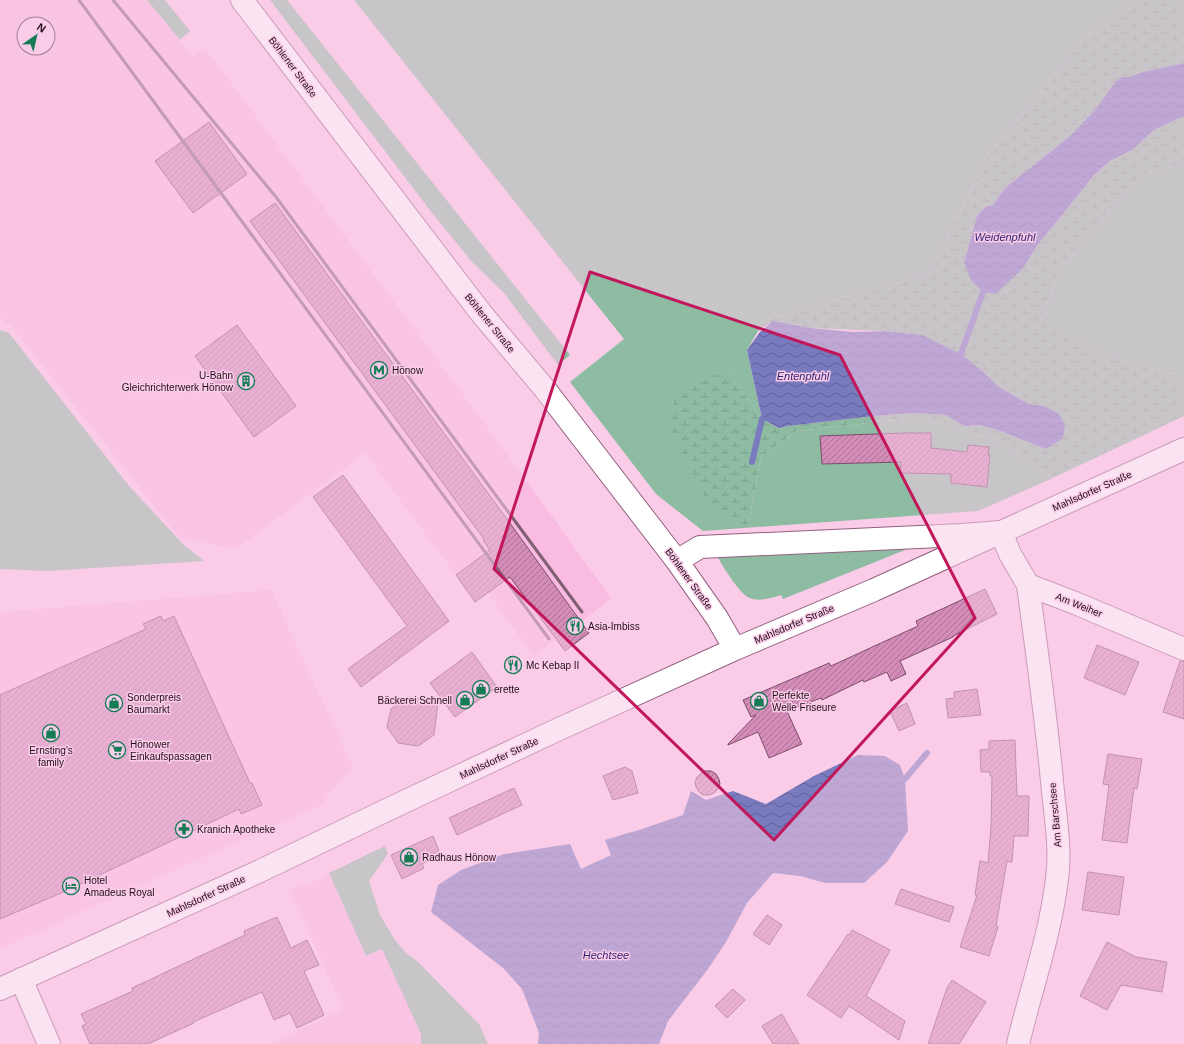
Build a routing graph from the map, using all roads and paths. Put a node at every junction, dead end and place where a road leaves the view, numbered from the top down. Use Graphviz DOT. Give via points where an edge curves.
graph roads {
  1 [pos="242,0"];
  2 [pos="1184,449"];
  3 [pos="1001,532"];
  4 [pos="676,561"];
  5 [pos="1028,585"];
  6 [pos="735,649"];
  7 [pos="1184,649"];
  8 [pos="21,979"];
  9 [pos="0,989"];
  10 [pos="1017,1043"];
  11 [pos="49,1044"];
  1 -- 4 [label="street, Böhlener Straße" via="481,313 544,388"];
  2 -- 3 [label="street, Mahlsdorfer Straße"];
  3 -- 4 [label="street, Mahlsdorfer Straße" via="700,547"];
  3 -- 5 [label="street"];
  3 -- 6 [label="street, Mahlsdorfer Straße"];
  4 -- 6 [label="street, Böhlener Straße" via="717,618"];
  5 -- 7 [label="street, Am Weiher"];
  5 -- 10 [label="street, Am Barschsee" via="1049,748 1058,878 1045,946"];
  6 -- 8 [label="street, Mahlsdorfer Straße" via="260,871"];
  8 -- 9 [label="street, Mahlsdorfer Straße"];
  8 -- 11 [label="street"];
}
